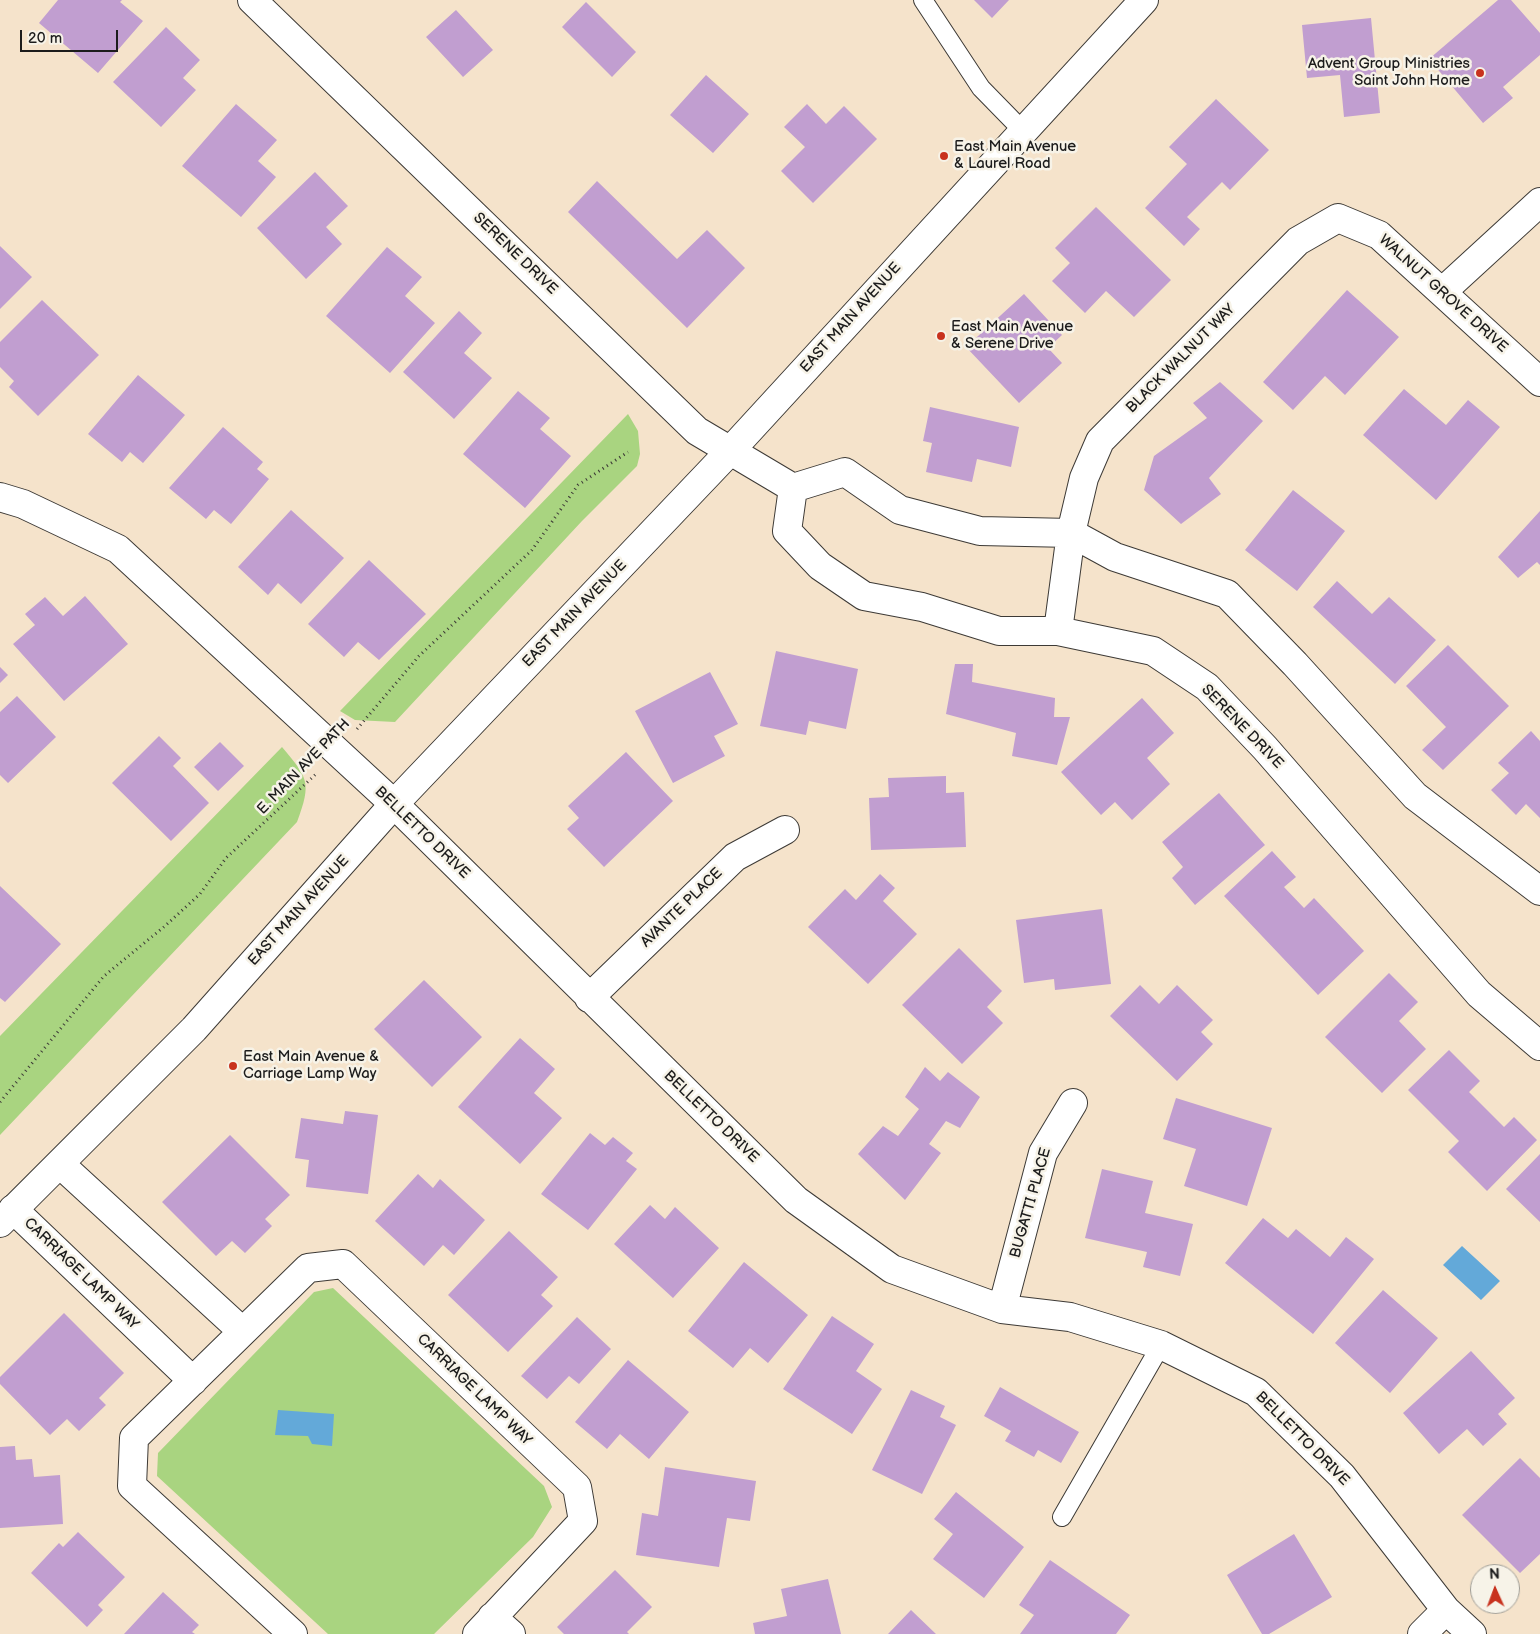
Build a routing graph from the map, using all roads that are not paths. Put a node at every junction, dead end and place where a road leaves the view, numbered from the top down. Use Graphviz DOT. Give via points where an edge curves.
graph roads {
  1 [pos="252,0"];
  2 [pos="923,0"];
  3 [pos="1144,0"];
  4 [pos="1023,131"];
  5 [pos="1540,202"];
  6 [pos="1338,218"];
  7 [pos="1443,291"];
  8 [pos="1540,382"];
  9 [pos="731,450"];
  10 [pos="793,488"];
  11 [pos="0,497"];
  12 [pos="1071,533"];
  13 [pos="1058,631"];
  14 [pos="394,804"];
  15 [pos="785,830"];
  16 [pos="1540,891"];
  17 [pos="589,998"];
  18 [pos="1540,1046"];
  19 [pos="1073,1103"];
  20 [pos="60,1164"];
  21 [pos="7,1216"];
  22 [pos="1002,1309"];
  23 [pos="242,1331"];
  24 [pos="1161,1345"];
  25 [pos="193,1381"];
  26 [pos="1062,1517"];
  27 [pos="1446,1610"];
  28 [pos="493,1628"];
  29 [pos="293,1634"];
  30 [pos="1422,1634"];
  31 [pos="1472,1634"];
  1 -- 9 [label="street, SERENE DRIVE" via="697,431"];
  2 -- 4 [label="lane" via="981,88"];
  3 -- 4 [label="street, EAST MAIN AVENUE"];
  4 -- 9 [label="street, EAST MAIN AVENUE"];
  5 -- 7 [label="street"];
  6 -- 7 [label="street, WALNUT GROVE DRIVE" via="1379,235"];
  6 -- 12 [label="street, BLACK WALNUT WAY" via="1298,241 1100,441 1084,478"];
  7 -- 8 [label="street, WALNUT GROVE DRIVE"];
  9 -- 10 [label="street, SERENE DRIVE"];
  9 -- 14 [label="street, EAST MAIN AVENUE"];
  10 -- 12 [label="street" via="845,472 900,510 980,531"];
  10 -- 13 [label="street, SERENE DRIVE" via="787,531 820,566 864,596 922,607 999,631"];
  11 -- 14 [label="street, BELLETTO DRIVE" via="24,504 118,549"];
  12 -- 13 [label="street, BLACK WALNUT WAY"];
  12 -- 16 [label="street" via="1115,557 1227,594 1415,796"];
  13 -- 18 [label="street, SERENE DRIVE" via="1153,651 1207,687 1265,748 1480,994"];
  14 -- 17 [label="street, BELLETTO DRIVE"];
  14 -- 20 [label="street, EAST MAIN AVENUE" via="194,1029"];
  15 -- 17 [label="street, AVANTE PLACE" via="735,857"];
  17 -- 22 [label="street, BELLETTO DRIVE" via="796,1200 892,1269"];
  19 -- 22 [label="street, BUGATTI PLACE" via="1043,1153"];
  20 -- 21 [label="street, EAST MAIN AVENUE"];
  20 -- 23 [label="street"];
  21 -- 25 [label="street, CARRIAGE LAMP WAY"];
  22 -- 24 [label="street, BELLETTO DRIVE" via="1070,1317"];
  23 -- 25 [label="street, CARRIAGE LAMP WAY"];
  23 -- 28 [label="street, CARRIAGE LAMP WAY" via="308,1268 343,1264 577,1487 583,1521"];
  24 -- 26 [label="lane"];
  24 -- 27 [label="street, BELLETTO DRIVE" via="1256,1392 1342,1476"];
  25 -- 29 [label="street, CARRIAGE LAMP WAY" via="134,1438 132,1486"];
  27 -- 30 [label="street"];
  27 -- 31 [label="street, BELLETTO DRIVE"];
}
